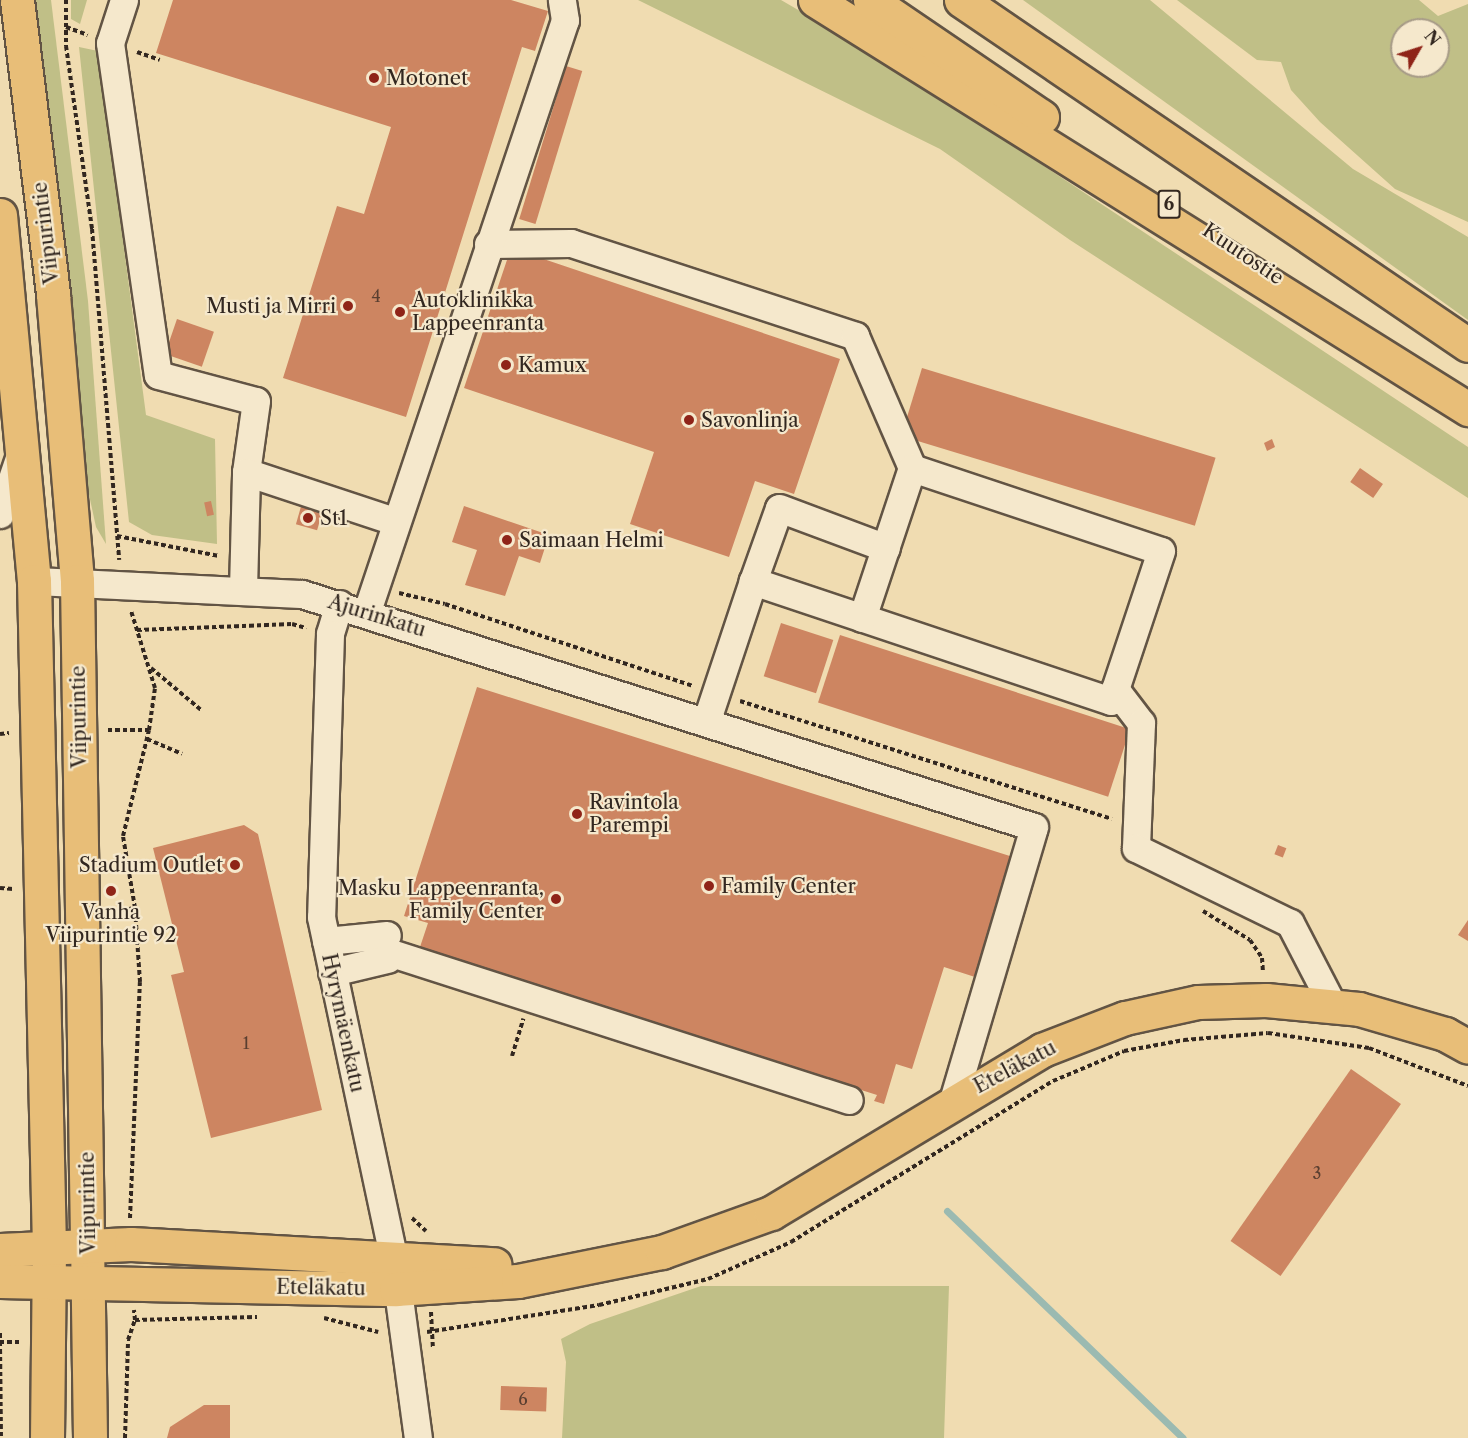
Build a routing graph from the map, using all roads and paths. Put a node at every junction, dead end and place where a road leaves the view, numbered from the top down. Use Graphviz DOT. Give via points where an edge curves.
graph roads {
  1 [pos="17,0"];
  2 [pos="66,0"];
  3 [pos="124,0"];
  4 [pos="562,0"];
  5 [pos="815,0"];
  6 [pos="870,0"];
  7 [pos="961,0"];
  8 [pos="998,0"];
  9 [pos="0,215"];
  10 [pos="488,244"];
  11 [pos="1373,279"];
  12 [pos="1468,345"];
  13 [pos="1468,408"];
  14 [pos="23,445"];
  15 [pos="912,468"];
  16 [pos="246,472"];
  17 [pos="0,513"];
  18 [pos="394,521"];
  19 [pos="886,548"];
  20 [pos="34,581"];
  21 [pos="77,581"];
  22 [pos="753,581"];
  23 [pos="122,585"];
  24 [pos="243,590"];
  25 [pos="339,604"];
  26 [pos="367,611"];
  27 [pos="862,618"];
  28 [pos="137,630"];
  29 [pos="330,634"];
  30 [pos="150,668"];
  31 [pos="1115,689"];
  32 [pos="201,710"];
  33 [pos="706,722"];
  34 [pos="108,730"];
  35 [pos="149,730"];
  36 [pos="147,739"];
  37 [pos="182,754"];
  38 [pos="1204,880"];
  39 [pos="0,888"];
  40 [pos="13,889"];
  41 [pos="135,908"];
  42 [pos="112,912"];
  43 [pos="326,941"];
  44 [pos="386,948"];
  45 [pos="332,972"];
  46 [pos="1266,1000"];
  47 [pos="1334,1006"];
  48 [pos="1268,1033"];
  49 [pos="1468,1047"];
  50 [pos="1468,1086"];
  51 [pos="849,1100"];
  52 [pos="953,1100"];
  53 [pos="131,1244"];
  54 [pos="89,1246"];
  55 [pos="49,1248"];
  56 [pos="0,1250"];
  57 [pos="395,1275"];
  58 [pos="0,1281"];
  59 [pos="49,1282"];
  60 [pos="91,1284"];
  61 [pos="131,1285"];
  62 [pos="317,1315"];
  63 [pos="260,1317"];
  64 [pos="135,1320"];
  65 [pos="403,1335"];
  66 [pos="0,1342"];
  67 [pos="1,1438"];
  68 [pos="47,1438"];
  69 [pos="90,1438"];
  70 [pos="125,1438"];
  71 [pos="418,1438"];
  1 -- 21 [label="main road, Viipurintie" via="53,295"];
  2 -- 23 [label="path" via="66,46 92,229"];
  3 -- 16 [label="street" via="110,43 158,375 256,401"];
  4 -- 10 [label="street" via="565,20"];
  5 -- 13 [label="main road"];
  6 -- 13 [label="main road, Kuutostie / 6"];
  7 -- 11 [label="main road"];
  8 -- 11 [label="main road"];
  9 -- 14 [label="main road, Viipurintie"];
  10 -- 15 [label="street" via="571,243 855,336"];
  10 -- 18 [label="street"];
  11 -- 12 [label="main road"];
  14 -- 17 [label="street"];
  14 -- 20 [label="main road, Viipurintie"];
  15 -- 19 [label="street"];
  15 -- 31 [label="street" via="1161,551"];
  16 -- 18 [label="street"];
  16 -- 24 [label="street"];
  18 -- 26 [label="street"];
  19 -- 22 [label="street" via="779,508"];
  19 -- 27 [label="street"];
  20 -- 21 [label="street, Ajurinkatu"];
  20 -- 55 [label="main road, Viipurintie"];
  21 -- 23 [label="street, Ajurinkatu"];
  21 -- 54 [label="main road, Viipurintie"];
  22 -- 27 [label="street"];
  22 -- 33 [label="street"];
  23 -- 24 [label="street, Ajurinkatu"];
  23 -- 28 [label="path"];
  24 -- 25 [label="street, Ajurinkatu" via="302,594"];
  25 -- 26 [label="street, Ajurinkatu"];
  25 -- 29 [label="street, Hyrymäenkatu"];
  26 -- 33 [label="street, Ajurinkatu"];
  27 -- 31 [label="street" via="1111,701"];
  28 -- 29 [label="path" via="292,624"];
  28 -- 30 [label="path"];
  29 -- 43 [label="street, Hyrymäenkatu" via="321,917"];
  30 -- 32 [label="path"];
  30 -- 35 [label="path" via="155,688"];
  31 -- 38 [label="street" via="1141,723 1136,848"];
  33 -- 52 [label="street, Ajurinkatu" via="1034,827"];
  34 -- 35 [label="path"];
  35 -- 36 [label="path"];
  36 -- 37 [label="path"];
  36 -- 41 [label="path" via="123,836"];
  38 -- 46 [label="path" via="1196,907 1250,940 1262,958"];
  38 -- 47 [label="street" via="1290,923"];
  39 -- 40 [label="path"];
  41 -- 42 [label="path"];
  41 -- 53 [label="path" via="140,982 129,1208"];
  43 -- 44 [label="street"];
  43 -- 45 [label="street, Hyrymäenkatu"];
  44 -- 45 [label="street"];
  44 -- 51 [label="street"];
  45 -- 57 [label="street, Hyrymäenkatu"];
  46 -- 47 [label="main road, Eteläkatu"];
  46 -- 48 [label="path"];
  46 -- 52 [label="main road, Eteläkatu" via="1198,1002 1125,1018 1042,1050"];
  47 -- 49 [label="main road, Eteläkatu" via="1359,1009 1445,1034"];
  48 -- 50 [label="path" via="1369,1048"];
  48 -- 65 [label="path" via="1184,1040 1124,1051 1053,1081 791,1242 708,1279 599,1305"];
  52 -- 57 [label="main road, Eteläkatu" via="771,1213 662,1252 518,1281"];
  53 -- 54 [label="main road, Eteläkatu"];
  53 -- 57 [label="main road, Eteläkatu"];
  54 -- 55 [label="main road, Eteläkatu"];
  54 -- 60 [label="main road, Viipurintie"];
  55 -- 56 [label="main road, Eteläkatu"];
  55 -- 59 [label="main road, Viipurintie"];
  57 -- 61 [label="main road, Eteläkatu"];
  57 -- 65 [label="street, Hyrymäenkatu"];
  58 -- 59 [label="main road, Eteläkatu"];
  59 -- 60 [label="main road, Eteläkatu"];
  59 -- 68 [label="main road, Viipurintie"];
  60 -- 61 [label="main road, Eteläkatu"];
  60 -- 69 [label="main road, Viipurintie"];
  61 -- 64 [label="path"];
  62 -- 65 [label="path" via="353,1327"];
  63 -- 64 [label="path"];
  64 -- 70 [label="path" via="128,1340"];
  65 -- 71 [label="street, Hyrymäenkatu"];
  66 -- 67 [label="path"];
}
